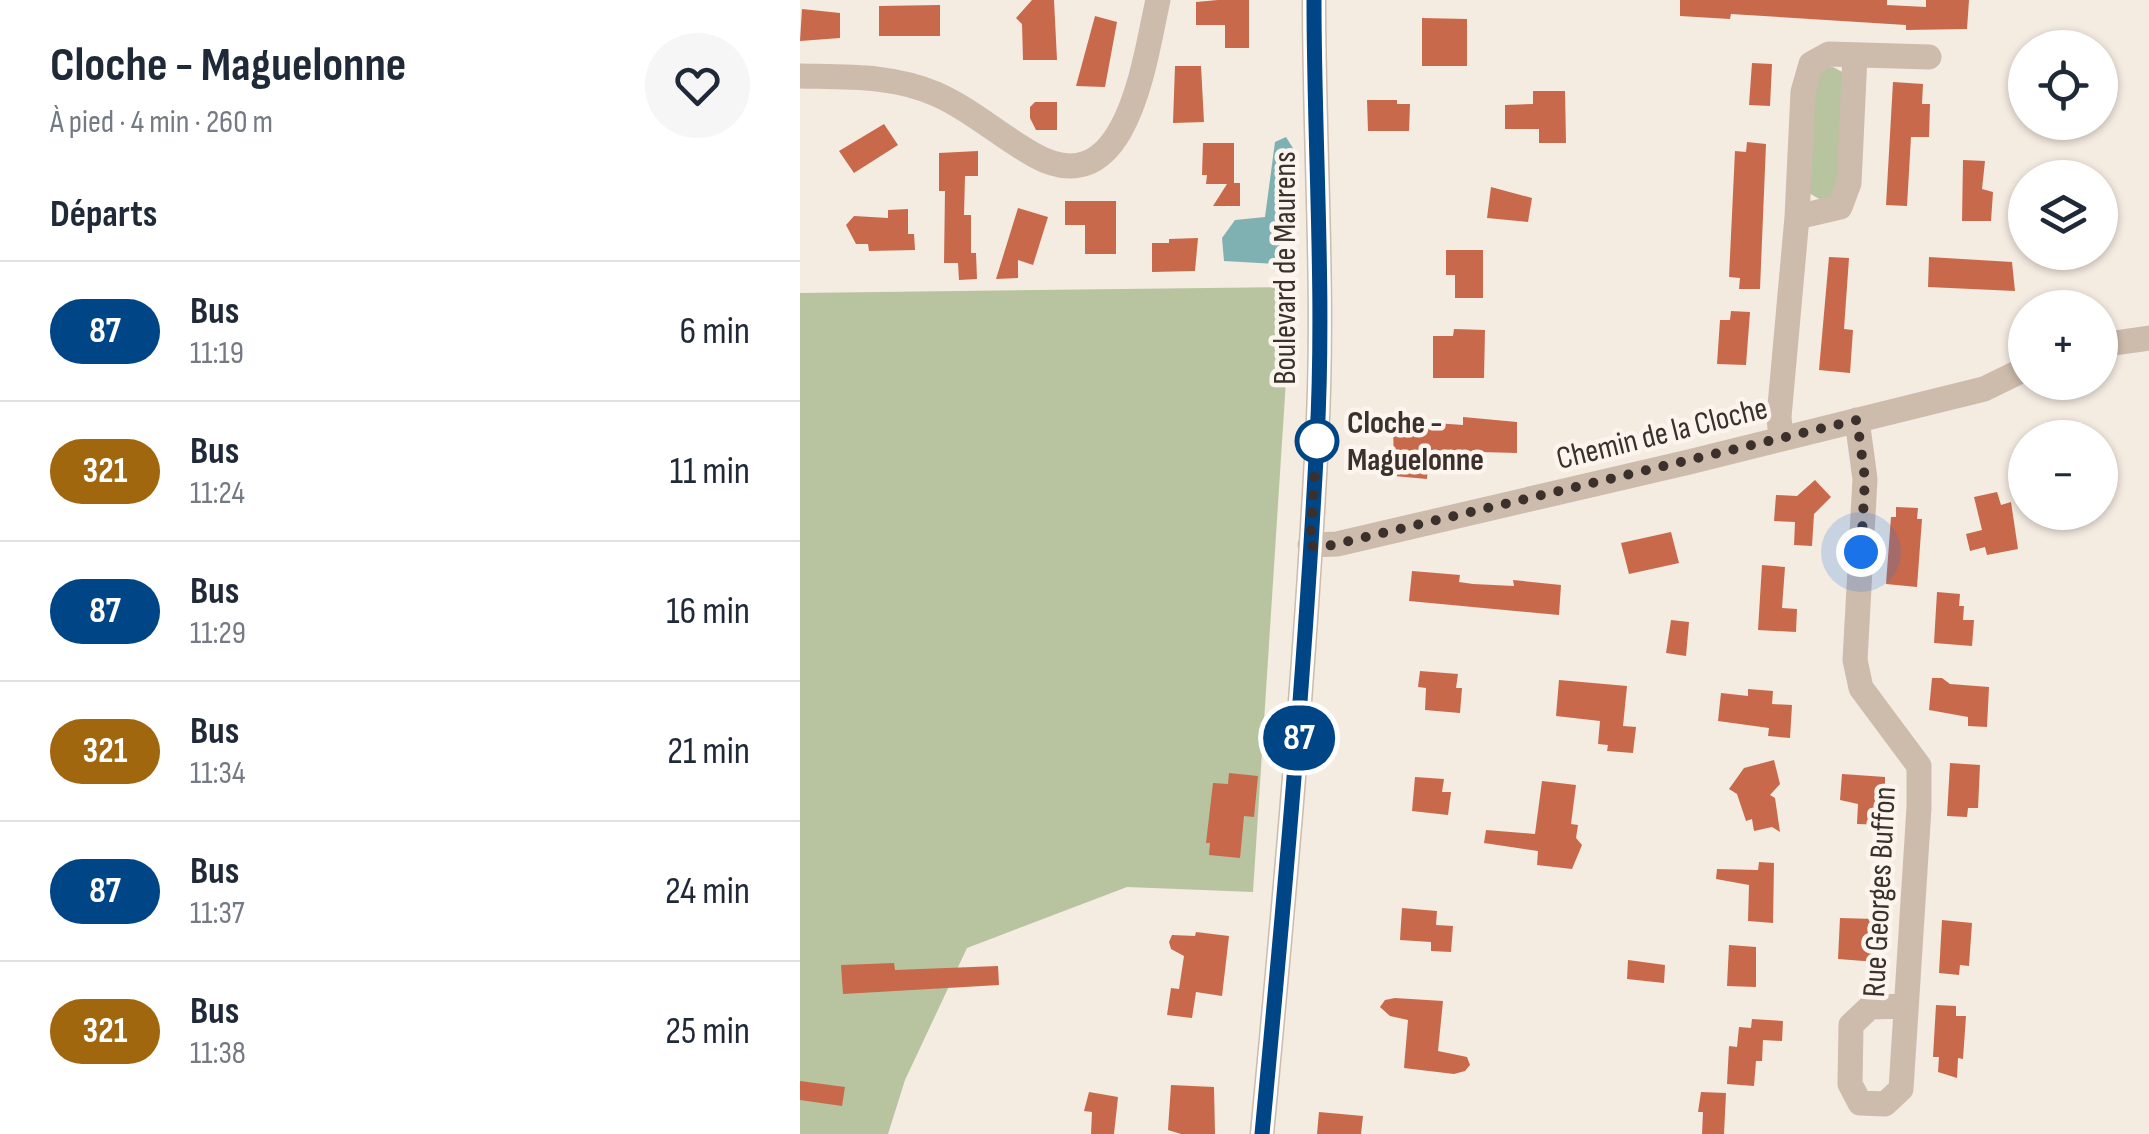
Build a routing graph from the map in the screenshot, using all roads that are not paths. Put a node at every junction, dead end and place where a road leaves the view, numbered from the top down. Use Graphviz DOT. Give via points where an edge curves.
graph roads {
  1 [pos="1158,0"];
  2 [pos="1314,0"];
  3 [pos="1855,56"];
  4 [pos="1929,58"];
  5 [pos="800,76"];
  6 [pos="1797,217"];
  7 [pos="2149,338"];
  8 [pos="2118,342"];
  9 [pos="2008,377"];
  10 [pos="1857,420"];
  11 [pos="1781,439"];
  12 [pos="1310,546"];
  13 [pos="1906,1006"];
  14 [pos="1262,1134"];
  1 -- 5 [label="street" via="1124,128 1096,156 1074,165 1033,155 988,123 914,86 881,78"];
  2 -- 12 [label="street, Boulevard de Maurens" via="1321,301"];
  3 -- 4 [label="street"];
  3 -- 6 [label="street" via="1850,183 1840,207"];
  3 -- 6 [label="street" via="1829,54 1811,64 1803,92"];
  6 -- 11 [label="street"];
  7 -- 8 [label="street"];
  9 -- 10 [label="street, Chemin de la Cloche"];
  10 -- 11 [label="street, Chemin de la Cloche"];
  10 -- 13 [label="street, Rue Georges Buffon" via="1865,479 1855,660 1860,688 1919,766"];
  11 -- 12 [label="street, Chemin de la Cloche"];
  12 -- 14 [label="street, Boulevard de Maurens"];
  13 -- 13 [label="street, Rue Georges Buffon" via="1901,1089 1886,1104 1860,1103 1850,1084 1851,1025 1870,1007"];
}
